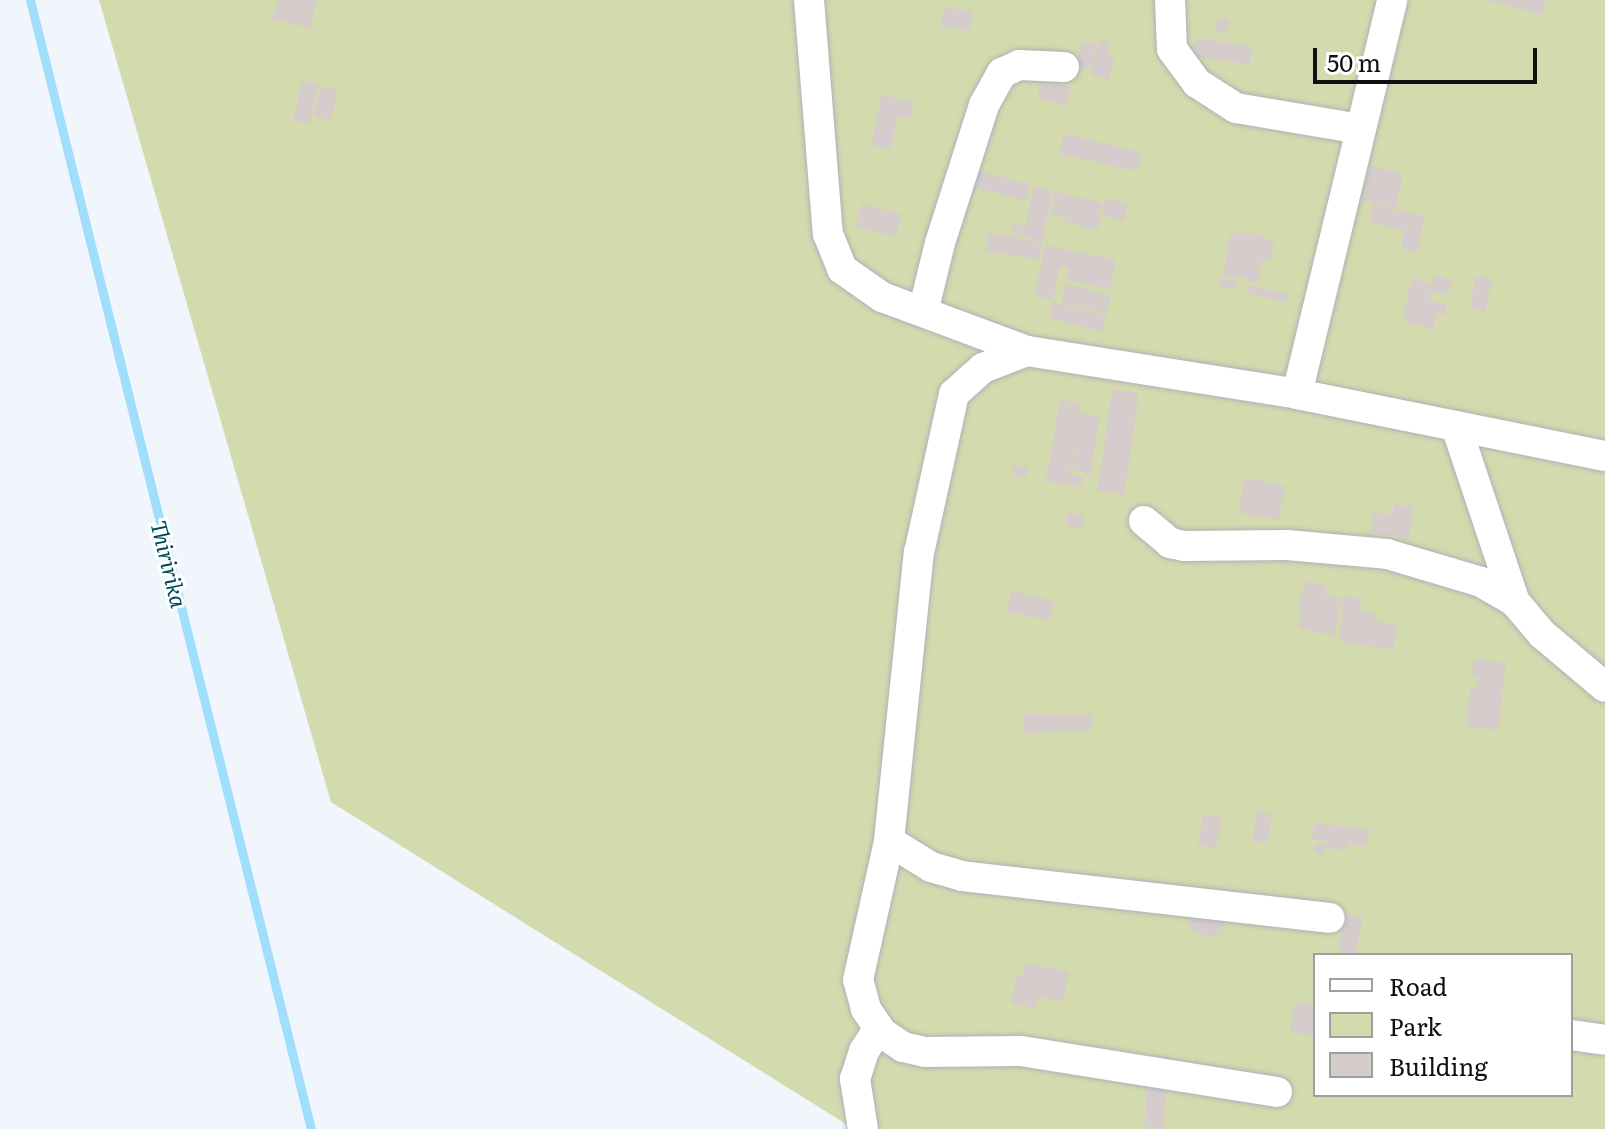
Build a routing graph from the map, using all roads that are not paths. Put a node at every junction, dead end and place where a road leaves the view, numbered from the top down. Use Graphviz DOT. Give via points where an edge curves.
graph roads {
  1 [pos="809,0"];
  2 [pos="1170,0"];
  3 [pos="1392,0"];
  4 [pos="1064,67"];
  5 [pos="1360,129"];
  6 [pos="923,312"];
  7 [pos="1027,351"];
  8 [pos="1297,394"];
  9 [pos="1456,426"];
  10 [pos="1605,456"];
  11 [pos="1144,521"];
  12 [pos="1515,602"];
  13 [pos="1605,687"];
  14 [pos="889,841"];
  15 [pos="1330,918"];
  16 [pos="879,1028"];
  17 [pos="1573,1035"];
  18 [pos="1605,1040"];
  19 [pos="1277,1092"];
  20 [pos="863,1129"];
  1 -- 6 [label="street" via="828,234 842,269 882,297"];
  2 -- 5 [label="street" via="1172,49 1197,83 1236,108"];
  3 -- 5 [label="street"];
  4 -- 6 [label="street" via="1019,65 1002,73 984,105"];
  5 -- 8 [label="street"];
  6 -- 7 [label="street"];
  7 -- 8 [label="street"];
  7 -- 14 [label="street" via="983,368 954,394 919,553"];
  8 -- 9 [label="street"];
  9 -- 10 [label="street"];
  9 -- 12 [label="street"];
  11 -- 12 [label="street" via="1170,543 1184,546 1287,545 1387,554 1481,582"];
  12 -- 13 [label="street" via="1542,634"];
  14 -- 15 [label="street" via="931,867 962,876"];
  14 -- 16 [label="street" via="858,980 866,1009"];
  16 -- 19 [label="street" via="903,1047 925,1052 1020,1051"];
  16 -- 20 [label="street" via="855,1079"];
  17 -- 18 [label="street"];
}
